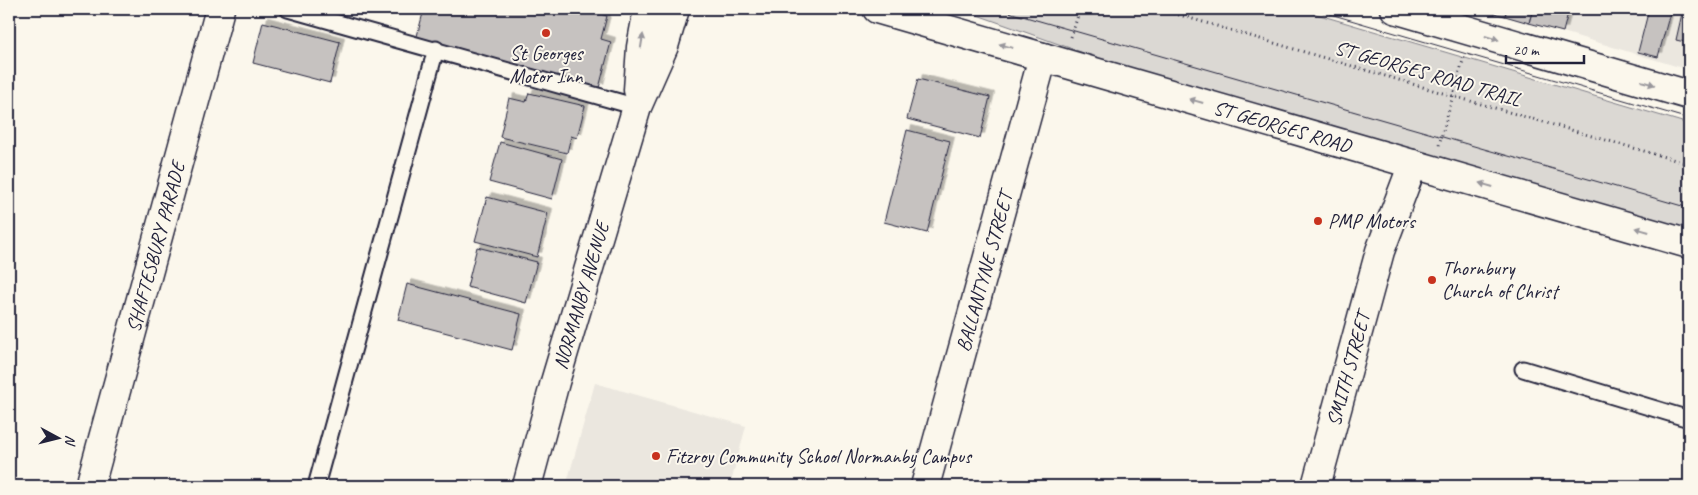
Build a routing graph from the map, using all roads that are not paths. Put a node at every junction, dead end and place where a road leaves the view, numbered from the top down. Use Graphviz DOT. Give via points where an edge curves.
graph roads {
  1 [pos="220,9"];
  2 [pos="288,9"];
  3 [pos="648,9"];
  4 [pos="675,9"];
  5 [pos="877,9"];
  6 [pos="1395,9"];
  7 [pos="1449,19"];
  8 [pos="436,49"];
  9 [pos="1043,57"];
  10 [pos="1689,95"];
  11 [pos="638,107"];
  12 [pos="1413,164"];
  13 [pos="1689,244"];
  14 [pos="1523,369"];
  15 [pos="1689,419"];
  16 [pos="90,486"];
  17 [pos="316,486"];
  18 [pos="527,486"];
  19 [pos="926,486"];
  20 [pos="1316,486"];
  1 -- 16 [label="main road, SHAFTESBURY PARADE"];
  2 -- 8 [label="lane"];
  11 -- 3 [label="main road, NORMANBY AVENUE, one-way" via="641,47"];
  4 -- 11 [label="main road, NORMANBY AVENUE" via="664,46"];
  9 -- 5 [label="main road, ST GEORGES ROAD, one-way"];
  6 -- 7 [label="main road"];
  7 -- 10 [label="main road, one-way"];
  8 -- 11 [label="lane"];
  8 -- 17 [label="lane"];
  12 -- 9 [label="main road, ST GEORGES ROAD, one-way"];
  9 -- 19 [label="main road, BALLANTYNE STREET"];
  11 -- 18 [label="main road, NORMANBY AVENUE"];
  13 -- 12 [label="main road, ST GEORGES ROAD, one-way"];
  12 -- 20 [label="main road, SMITH STREET" via="1380,251"];
  14 -- 15 [label="lane"];
}
